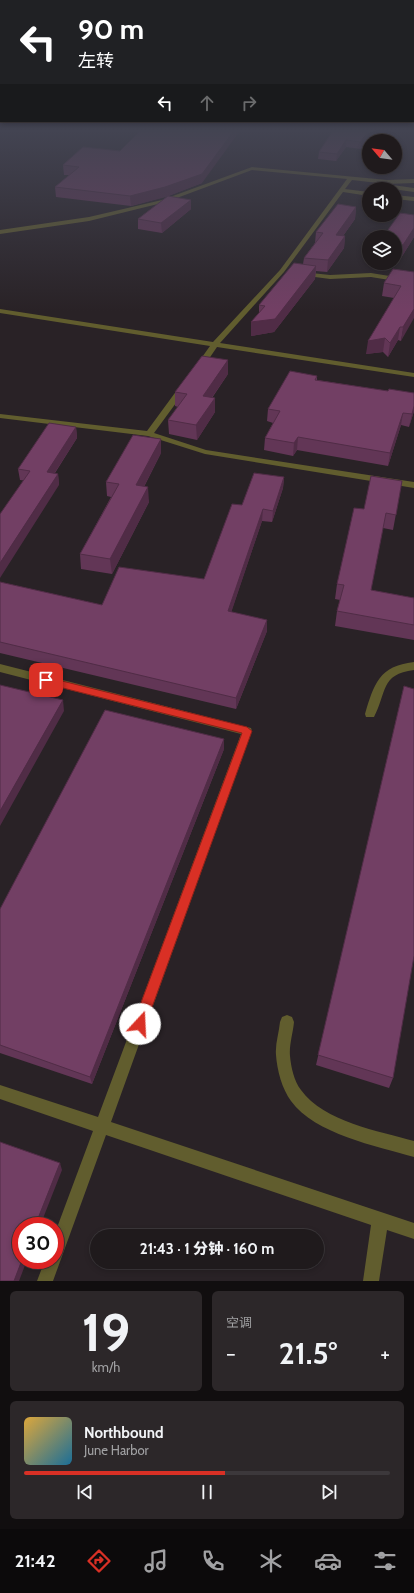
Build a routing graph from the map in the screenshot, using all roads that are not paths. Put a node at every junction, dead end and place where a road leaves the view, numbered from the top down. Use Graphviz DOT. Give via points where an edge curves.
graph roads {
  1 [pos="189,192"];
  2 [pos="341,192"];
  3 [pos="402,198"];
  4 [pos="414,199"];
  5 [pos="0,232"];
  6 [pos="289,272"];
  7 [pos="414,282"];
  8 [pos="0,311"];
  9 [pos="215,344"];
  10 [pos="196,370"];
  11 [pos="414,375"];
  12 [pos="187,383"];
  13 [pos="0,416"];
  14 [pos="148,434"];
  15 [pos="414,485"];
  16 [pos="414,666"];
  17 [pos="0,668"];
  18 [pos="370,714"];
  19 [pos="287,1022"];
  20 [pos="0,1092"];
  21 [pos="102,1126"];
  22 [pos="414,1149"];
  23 [pos="380,1219"];
  24 [pos="64,1230"];
  25 [pos="414,1231"];
  26 [pos="50,1269"];
  27 [pos="45,1281"];
  28 [pos="371,1281"];
  1 -- 5 [label="street" via="164,201 89,220"];
  2 -- 6 [label="street"];
  3 -- 4 [label="street"];
  6 -- 7 [label="street" via="330,277 371,275"];
  6 -- 9 [label="street"];
  8 -- 9 [label="street"];
  9 -- 10 [label="street"];
  9 -- 11 [label="street"];
  12 -- 14 [label="street"];
  13 -- 14 [label="street"];
  14 -- 15 [label="street" via="205,452"];
  16 -- 18 [label="street" via="389,672 378,690"];
  17 -- 21 [label="street" via="247,731"];
  19 -- 22 [label="street" via="283,1054 295,1096 306,1108 323,1120"];
  20 -- 21 [label="street"];
  21 -- 23 [label="street"];
  21 -- 24 [label="street"];
  23 -- 25 [label="street"];
  23 -- 28 [label="street"];
  26 -- 27 [label="street"];
}
